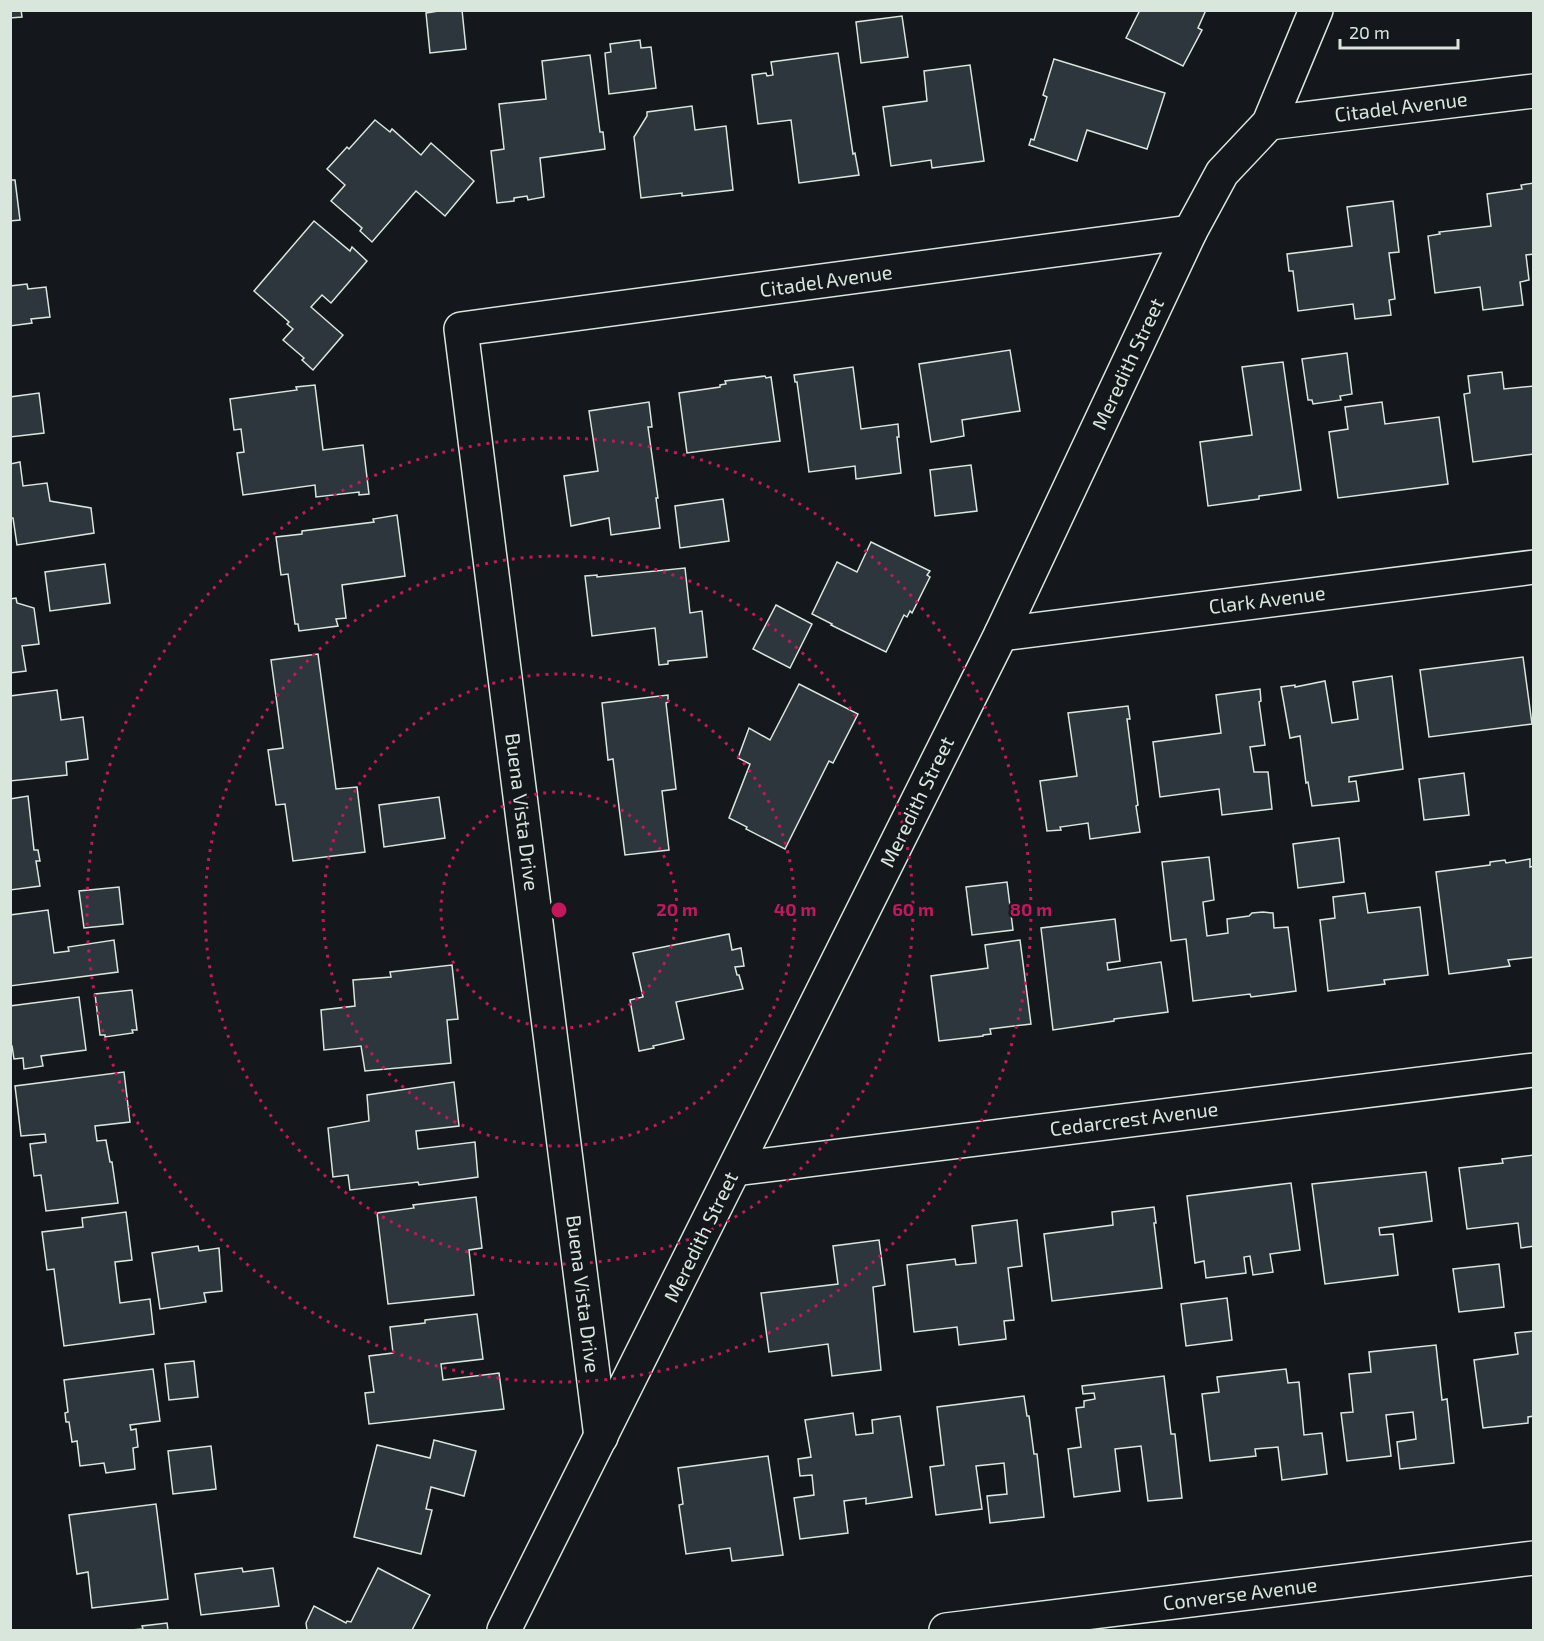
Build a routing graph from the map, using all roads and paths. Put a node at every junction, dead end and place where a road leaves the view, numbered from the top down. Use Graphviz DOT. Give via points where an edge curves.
graph roads {
  1 [pos="1316,10"];
  2 [pos="1533,91"];
  3 [pos="1269,123"];
  4 [pos="1190,232"];
  5 [pos="461,329"];
  6 [pos="1533,567"];
  7 [pos="1000,634"];
  8 [pos="1533,1070"];
  9 [pos="735,1169"];
  10 [pos="601,1437"];
  11 [pos="1533,1558"];
  12 [pos="504,1630"];
  13 [pos="946,1630"];
  1 -- 3 [label="street, Meredith Street"];
  2 -- 3 [label="street, Citadel Avenue"];
  3 -- 4 [label="street, Meredith Street" via="1222,174"];
  4 -- 5 [label="street, Citadel Avenue"];
  4 -- 7 [label="street, Meredith Street"];
  5 -- 10 [label="street, Buena Vista Drive"];
  6 -- 7 [label="street, Clark Avenue"];
  7 -- 9 [label="street, Meredith Street"];
  8 -- 9 [label="street, Cedarcrest Avenue"];
  9 -- 10 [label="street, Meredith Street"];
  10 -- 12 [label="street, Meredith Street"];
  11 -- 13 [label="street, Converse Avenue"];
}
